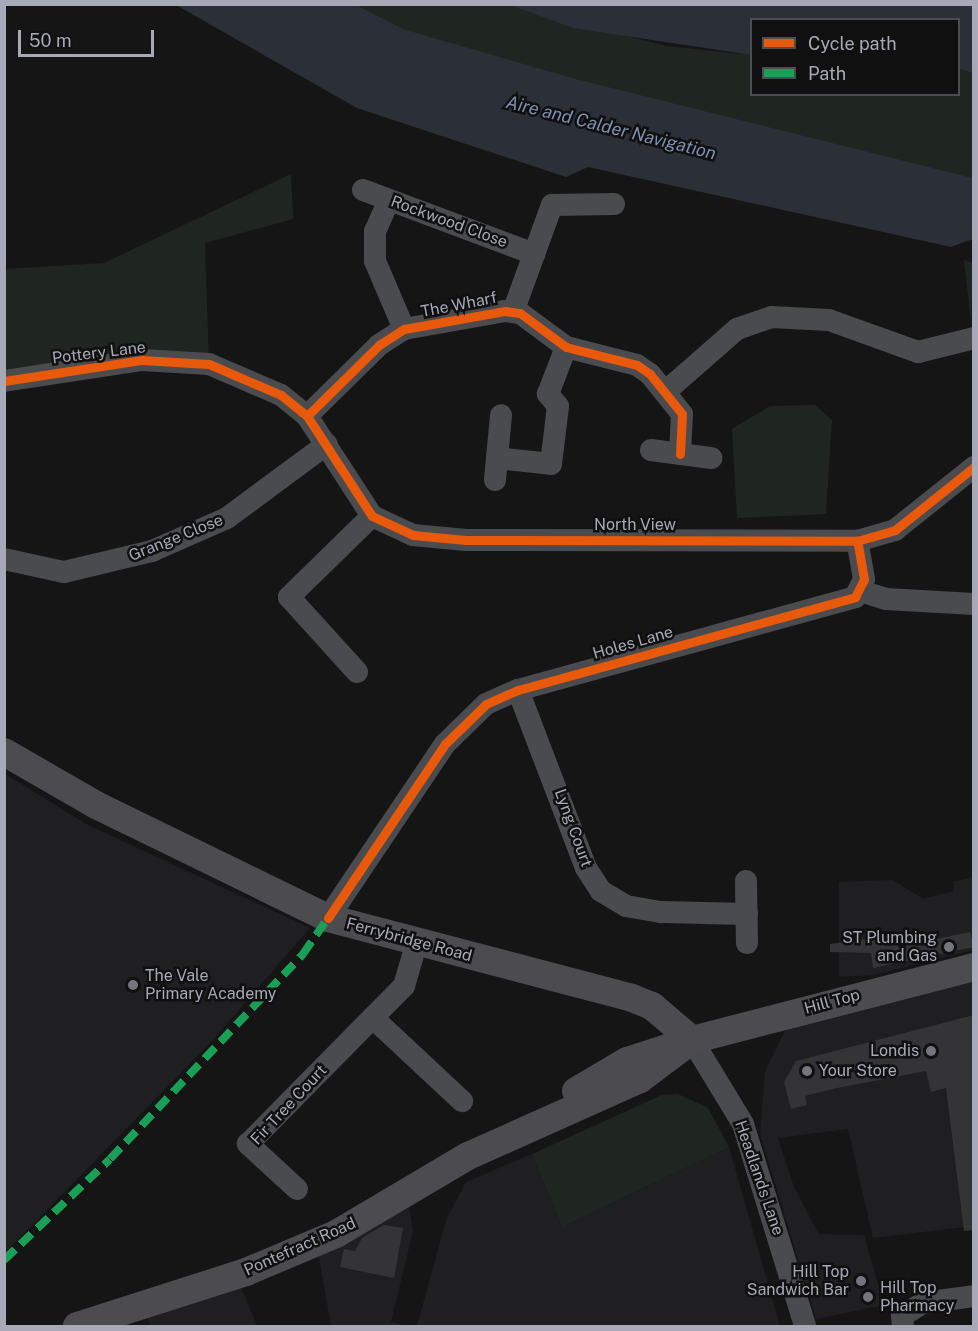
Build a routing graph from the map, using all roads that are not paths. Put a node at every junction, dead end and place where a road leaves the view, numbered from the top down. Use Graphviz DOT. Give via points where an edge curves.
graph roads {
  1 [pos="363,190"];
  2 [pos="389,200"];
  3 [pos="614,204"];
  4 [pos="534,254"];
  5 [pos="513,312"];
  6 [pos="405,329"];
  7 [pos="974,338"];
  8 [pos="566,347"];
  9 [pos="4,381"];
  10 [pos="665,392"];
  11 [pos="501,415"];
  12 [pos="307,416"];
  13 [pos="327,444"];
  14 [pos="651,450"];
  15 [pos="680,454"];
  16 [pos="711,458"];
  17 [pos="974,467"];
  18 [pos="372,516"];
  19 [pos="857,541"];
  20 [pos="4,559"];
  21 [pos="860,591"];
  22 [pos="974,604"];
  23 [pos="357,672"];
  24 [pos="518,690"];
  25 [pos="4,752"];
  26 [pos="746,881"];
  27 [pos="747,914"];
  28 [pos="328,918"];
  29 [pos="747,943"];
  30 [pos="416,945"];
  31 [pos="974,967"];
  32 [pos="373,1018"];
  33 [pos="692,1040"];
  34 [pos="462,1101"];
  35 [pos="297,1189"];
  36 [pos="974,1296"];
  37 [pos="902,1321"];
  38 [pos="77,1326"];
  39 [pos="805,1326"];
  1 -- 2 [label="street, Rockwood Close"];
  2 -- 4 [label="street, Rockwood Close"];
  2 -- 6 [label="street" via="375,231 375,261"];
  3 -- 4 [label="street" via="552,206"];
  4 -- 5 [label="street"];
  5 -- 6 [label="street, The Wharf"];
  5 -- 8 [label="street, The Wharf"];
  6 -- 12 [label="street, The Wharf" via="379,345"];
  7 -- 10 [label="street" via="918,352 830,320 771,317 737,329"];
  8 -- 10 [label="street, The Wharf" via="637,365"];
  8 -- 11 [label="street" via="548,394 558,406 551,464 496,469"];
  9 -- 12 [label="street, Pottery Lane" via="142,360 209,364 281,395"];
  10 -- 15 [label="street, The Wharf" via="682,414"];
  12 -- 13 [label="street, Pottery Lane"];
  13 -- 18 [label="street, Pottery Lane"];
  13 -- 20 [label="street, Grange Close" via="226,518 152,551 64,572"];
  14 -- 15 [label="street"];
  15 -- 16 [label="street"];
  17 -- 19 [label="street" via="895,530"];
  18 -- 19 [label="street, North View" via="412,535"];
  18 -- 23 [label="street" via="289,597"];
  19 -- 21 [label="street" via="864,579"];
  21 -- 22 [label="street" via="886,599"];
  21 -- 24 [label="street, Holes Lane" via="855,597"];
  24 -- 27 [label="street, Lyng Court" via="586,868 601,891 626,906 649,910"];
  24 -- 28 [label="street, Holes Lane" via="486,704 444,744"];
  25 -- 28 [label="main road, Ferrybridge Road" via="96,805"];
  26 -- 27 [label="street"];
  27 -- 29 [label="street"];
  28 -- 30 [label="main road, Ferrybridge Road"];
  30 -- 32 [label="street, Fir Tree Court" via="404,986"];
  30 -- 33 [label="main road, Ferrybridge Road" via="632,998 652,1006"];
  31 -- 33 [label="main road, Hill Top"];
  32 -- 34 [label="street"];
  32 -- 35 [label="street, Fir Tree Court" via="248,1144"];
  33 -- 38 [label="main road, Pontefract Road" via="640,1079 509,1136 336,1234 246,1272"];
  33 -- 39 [label="street, Headlands Lane" via="743,1124"];
  36 -- 37 [label="street" via="923,1303"];
}
